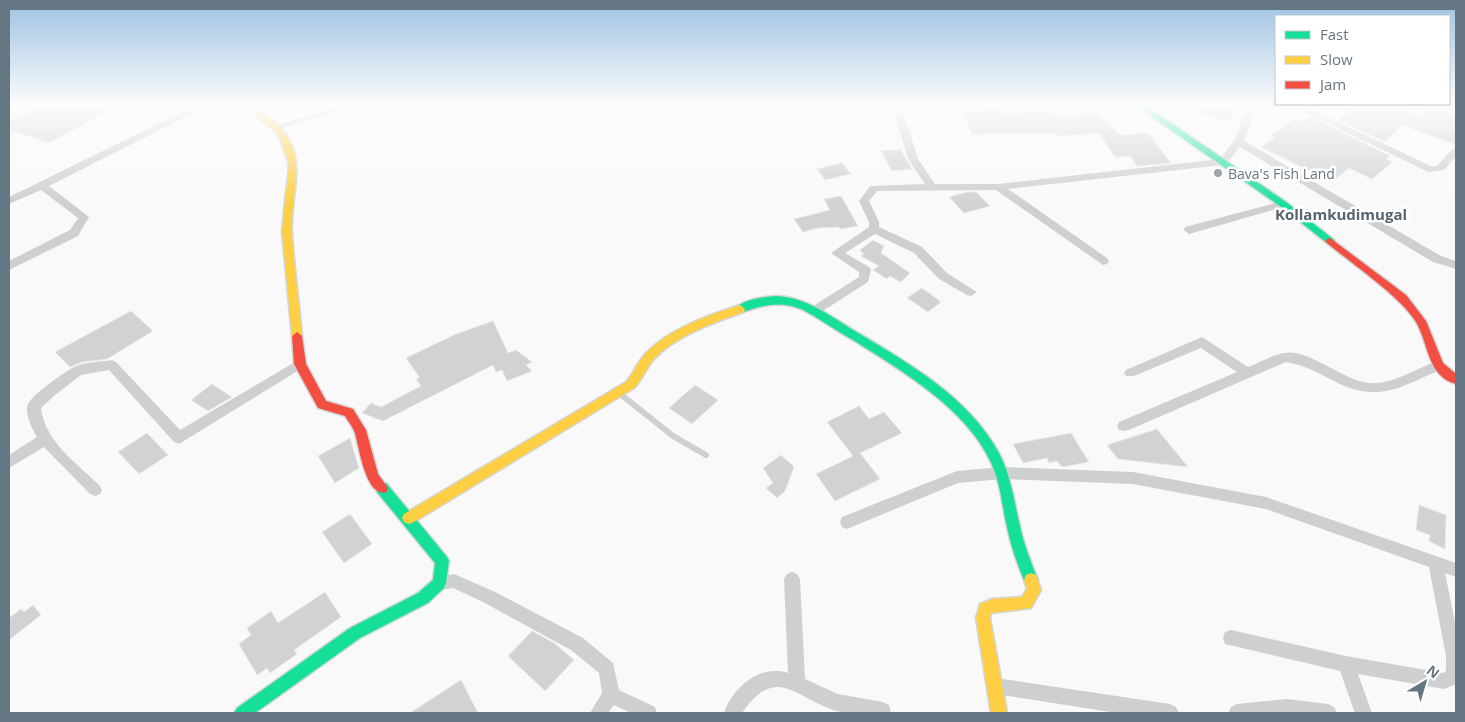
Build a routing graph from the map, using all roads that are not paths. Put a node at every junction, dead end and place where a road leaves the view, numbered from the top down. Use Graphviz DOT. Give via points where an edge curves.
graph roads {
  1 [pos="136,139"];
  2 [pos="284,139"];
  3 [pos="906,139"];
  4 [pos="1189,139"];
  5 [pos="1240,139"];
  6 [pos="1363,139"];
  7 [pos="1239,142"];
  8 [pos="1456,150"];
  9 [pos="1223,162"];
  10 [pos="41,185"];
  11 [pos="998,187"];
  12 [pos="933,189"];
  13 [pos="9,200"];
  14 [pos="1283,204"];
  15 [pos="874,229"];
  16 [pos="1189,230"];
  17 [pos="1103,261"];
  18 [pos="1456,265"];
  19 [pos="9,266"];
  20 [pos="971,292"];
  21 [pos="814,311"];
  22 [pos="300,364"];
  23 [pos="1438,366"];
  24 [pos="1130,373"];
  25 [pos="1247,373"];
  26 [pos="1456,380"];
  27 [pos="618,392"];
  28 [pos="1124,426"];
  29 [pos="45,439"];
  30 [pos="706,455"];
  31 [pos="9,462"];
  32 [pos="1003,473"];
  33 [pos="95,490"];
  34 [pos="408,518"];
  35 [pos="848,522"];
  36 [pos="1435,561"];
  37 [pos="1456,570"];
  38 [pos="792,579"];
  39 [pos="439,583"];
  40 [pos="1231,638"];
  41 [pos="1455,656"];
  42 [pos="1346,664"];
  43 [pos="797,684"];
  44 [pos="996,686"];
  45 [pos="611,695"];
  46 [pos="883,710"];
  47 [pos="242,713"];
  48 [pos="598,713"];
  49 [pos="649,713"];
  50 [pos="732,713"];
  51 [pos="999,713"];
  52 [pos="1170,713"];
  53 [pos="1237,713"];
  54 [pos="1328,713"];
  55 [pos="1363,713"];
  1 -- 10 [label="street"];
  2 -- 22 [label="street" via="293,164 286,231"];
  3 -- 12 [label="street" via="913,160"];
  4 -- 9 [label="street"];
  5 -- 7 [label="street"];
  6 -- 8 [label="street" via="1432,170 1440,168"];
  7 -- 9 [label="street"];
  7 -- 18 [label="street" via="1437,259"];
  9 -- 11 [label="street"];
  9 -- 14 [label="street"];
  10 -- 13 [label="street"];
  10 -- 19 [label="street" via="84,218 74,233"];
  11 -- 12 [label="street"];
  11 -- 17 [label="street"];
  12 -- 15 [label="street" via="874,188 864,201"];
  14 -- 16 [label="street"];
  14 -- 23 [label="street" via="1402,298 1422,321"];
  15 -- 20 [label="street" via="918,250 943,276"];
  15 -- 21 [label="street" via="837,253 865,270 864,279"];
  21 -- 27 [label="street" via="786,301 762,301 697,327 650,355 638,378"];
  21 -- 32 [label="street" via="943,396 990,449"];
  22 -- 29 [label="street" via="179,438 112,365 78,371 34,406 34,420"];
  22 -- 34 [label="street" via="322,405 349,412 360,430 372,476"];
  23 -- 25 [label="street" via="1380,388 1355,384 1296,357 1285,356"];
  23 -- 26 [label="street"];
  24 -- 25 [label="street" via="1202,342"];
  25 -- 28 [label="street"];
  27 -- 30 [label="lane" via="672,436"];
  27 -- 34 [label="street"];
  29 -- 31 [label="street"];
  29 -- 33 [label="street"];
  32 -- 35 [label="street" via="957,477"];
  32 -- 36 [label="street" via="1133,478 1266,503"];
  32 -- 44 [label="street" via="1014,532 1034,590 1032,599 1026,604 991,605 985,609 983,618"];
  34 -- 39 [label="street" via="442,562"];
  36 -- 37 [label="street"];
  36 -- 41 [label="street"];
  38 -- 43 [label="street"];
  39 -- 45 [label="street" via="454,581 577,644 607,669"];
  39 -- 47 [label="street" via="423,598 355,633"];
  40 -- 42 [label="street"];
  41 -- 42 [label="street" via="1454,676 1444,681"];
  42 -- 55 [label="street"];
  43 -- 46 [label="street" via="837,702"];
  43 -- 50 [label="street" via="773,678 759,683 748,691"];
  44 -- 51 [label="street"];
  44 -- 52 [label="street"];
  45 -- 48 [label="street"];
  45 -- 49 [label="street"];
  53 -- 54 [label="street" via="1288,708"];
}
